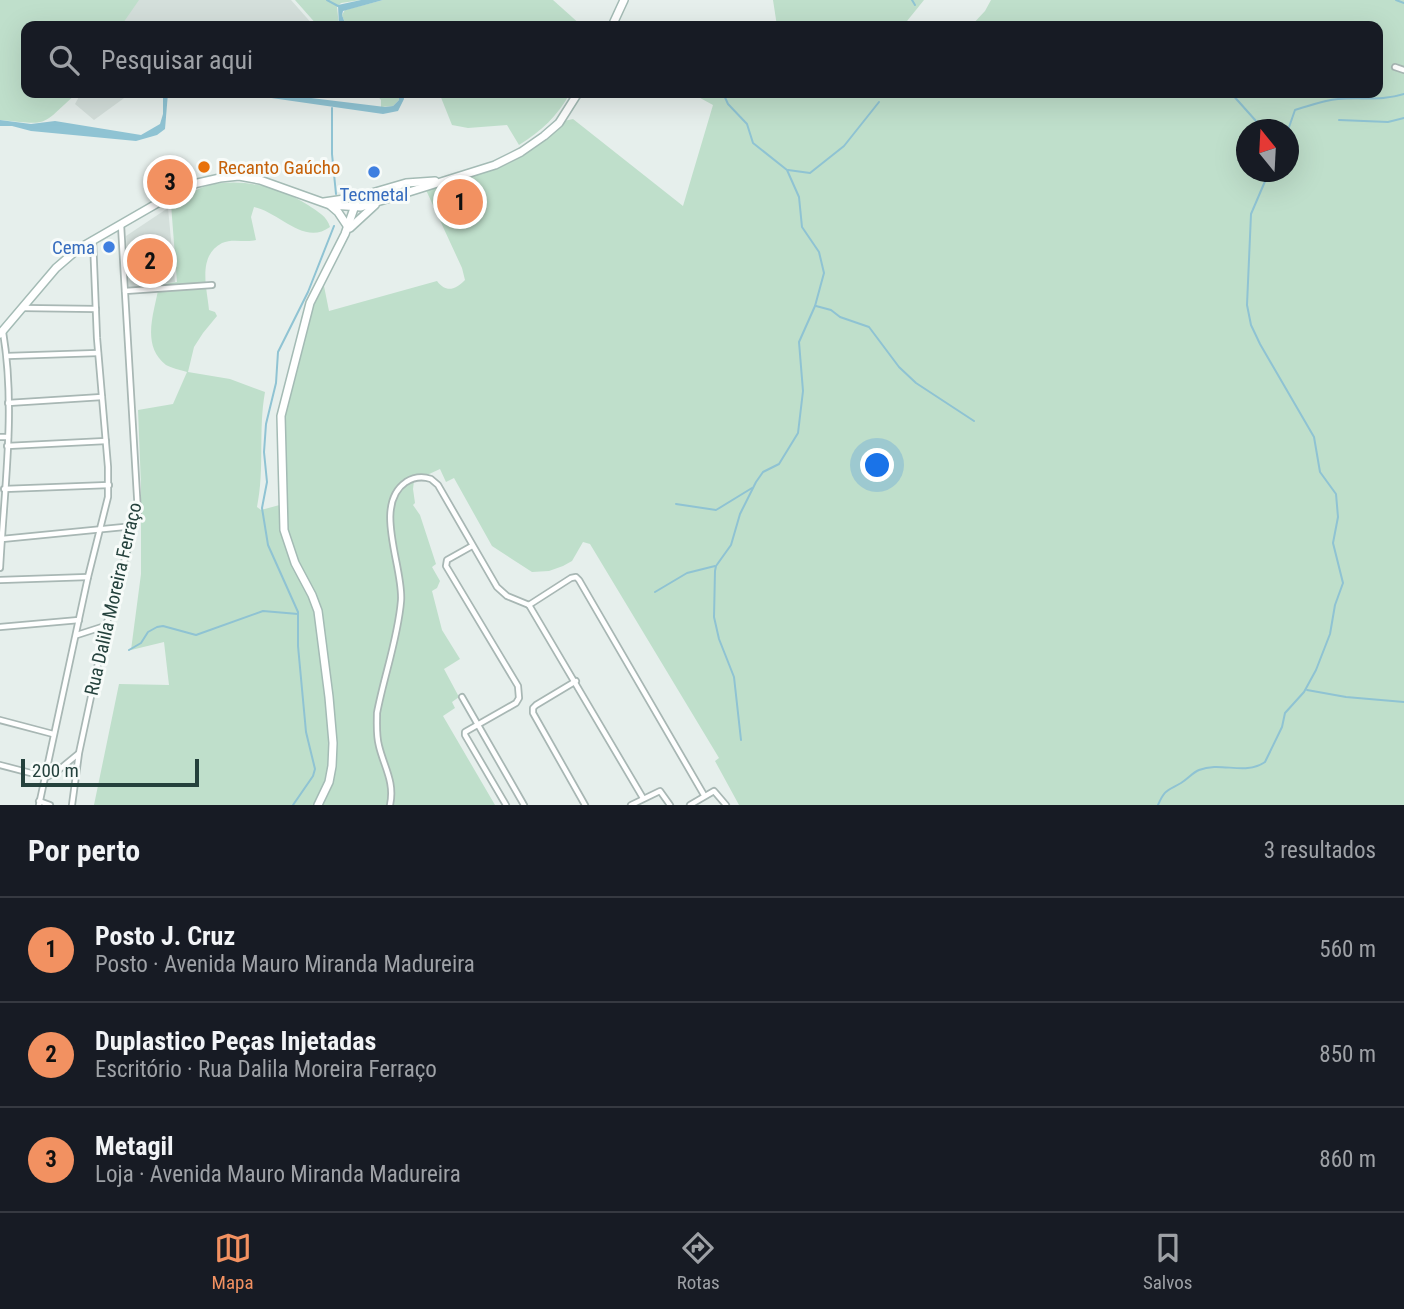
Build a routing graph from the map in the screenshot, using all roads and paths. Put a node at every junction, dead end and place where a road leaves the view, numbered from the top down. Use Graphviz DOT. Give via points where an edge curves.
graph roads {
  1 [pos="624,0"];
  2 [pos="614,21"];
  3 [pos="1395,66"];
  4 [pos="1404,70"];
  5 [pos="575,98"];
  6 [pos="438,181"];
  7 [pos="358,197"];
  8 [pos="380,202"];
  9 [pos="327,204"];
  10 [pos="356,207"];
  11 [pos="121,225"];
  12 [pos="347,231"];
  13 [pos="93,240"];
  14 [pos="212,285"];
  15 [pos="125,291"];
  16 [pos="23,308"];
  17 [pos="96,309"];
  18 [pos="1,332"];
  19 [pos="98,353"];
  20 [pos="7,356"];
  21 [pos="103,397"];
  22 [pos="8,403"];
  23 [pos="0,437"];
  24 [pos="8,437"];
  25 [pos="106,441"];
  26 [pos="7,446"];
  27 [pos="109,485"];
  28 [pos="4,489"];
  29 [pos="134,526"];
  30 [pos="100,530"];
  31 [pos="2,539"];
  32 [pos="472,546"];
  33 [pos="0,568"];
  34 [pos="88,577"];
  35 [pos="0,580"];
  36 [pos="529,605"];
  37 [pos="79,621"];
  38 [pos="106,626"];
  39 [pos="0,627"];
  40 [pos="76,635"];
  41 [pos="576,681"];
  42 [pos="462,697"];
  43 [pos="0,720"];
  44 [pos="478,725"];
  45 [pos="53,734"];
  46 [pos="79,753"];
  47 [pos="0,765"];
  48 [pos="46,777"];
  49 [pos="704,795"];
  50 [pos="643,798"];
  51 [pos="39,803"];
  52 [pos="50,805"];
  53 [pos="72,805"];
  54 [pos="318,805"];
  55 [pos="390,805"];
  56 [pos="506,805"];
  57 [pos="524,805"];
  58 [pos="585,805"];
  59 [pos="631,805"];
  60 [pos="670,805"];
  61 [pos="690,805"];
  62 [pos="726,805"];
  1 -- 2 [label="main road"];
  3 -- 4 [label="street"];
  5 -- 6 [label="main road" via="559,124 521,152 495,165"];
  6 -- 7 [label="main road" via="406,183"];
  6 -- 8 [label="main road"];
  7 -- 9 [label="main road"];
  7 -- 10 [label="main road"];
  8 -- 10 [label="main road"];
  8 -- 12 [label="main road"];
  9 -- 10 [label="main road"];
  9 -- 11 [label="main road" via="239,176 177,190"];
  9 -- 12 [label="main road" via="338,212"];
  10 -- 12 [label="main road"];
  11 -- 13 [label="main road"];
  11 -- 15 [label="street, Rua Dalila Moreira Ferraço"];
  12 -- 54 [label="main road" via="310,303 280,430 284,530 318,611 329,697 332,766"];
  13 -- 16 [label="main road" via="66,258"];
  13 -- 17 [label="street, Rua Dalila Moreira Ferraço"];
  14 -- 15 [label="street"];
  15 -- 29 [label="street, Rua Dalila Moreira Ferraço" via="138,503"];
  16 -- 17 [label="street"];
  16 -- 18 [label="main road"];
  17 -- 19 [label="street, Rua Dalila Moreira Ferraço"];
  18 -- 20 [label="street"];
  19 -- 20 [label="street"];
  19 -- 21 [label="street, Rua Dalila Moreira Ferraço"];
  20 -- 22 [label="street"];
  21 -- 22 [label="street"];
  21 -- 25 [label="street, Rua Dalila Moreira Ferraço"];
  22 -- 24 [label="street"];
  23 -- 24 [label="street"];
  24 -- 26 [label="street"];
  25 -- 26 [label="street"];
  25 -- 27 [label="street, Rua Dalila Moreira Ferraço"];
  26 -- 28 [label="street"];
  27 -- 28 [label="street"];
  27 -- 30 [label="street, Rua Dalila Moreira Ferraço"];
  28 -- 31 [label="street"];
  29 -- 30 [label="street"];
  29 -- 38 [label="street, Rua Dalila Moreira Ferraço"];
  30 -- 31 [label="street"];
  30 -- 34 [label="street, Rua Dalila Moreira Ferraço"];
  31 -- 33 [label="street"];
  32 -- 36 [label="street" via="497,587"];
  32 -- 44 [label="street" via="447,560 446,566 520,693 516,703"];
  32 -- 55 [label="street" via="438,485 415,477 403,484 396,493 390,520 401,600 376,731 392,782"];
  34 -- 35 [label="street"];
  34 -- 37 [label="street, Rua Dalila Moreira Ferraço"];
  36 -- 41 [label="street"];
  36 -- 49 [label="street" via="571,578 579,580"];
  37 -- 39 [label="street"];
  37 -- 40 [label="street, Rua Dalila Moreira Ferraço"];
  38 -- 40 [label="street"];
  38 -- 46 [label="street, Rua Dalila Moreira Ferraço"];
  40 -- 45 [label="street, Rua Dalila Moreira Ferraço"];
  41 -- 50 [label="street"];
  41 -- 58 [label="street" via="536,705 533,713"];
  42 -- 44 [label="street"];
  43 -- 45 [label="street"];
  44 -- 56 [label="street" via="465,735"];
  44 -- 57 [label="street"];
  45 -- 48 [label="street, Rua Dalila Moreira Ferraço"];
  46 -- 48 [label="street"];
  46 -- 53 [label="street, Rua Dalila Moreira Ferraço"];
  47 -- 48 [label="street"];
  48 -- 51 [label="street, Rua Dalila Moreira Ferraço"];
  49 -- 61 [label="street"];
  49 -- 62 [label="street" via="714,791"];
  50 -- 59 [label="street"];
  50 -- 60 [label="street" via="660,790"];
  51 -- 52 [label="street, Rua Dalila Moreira Ferraço"];
}
